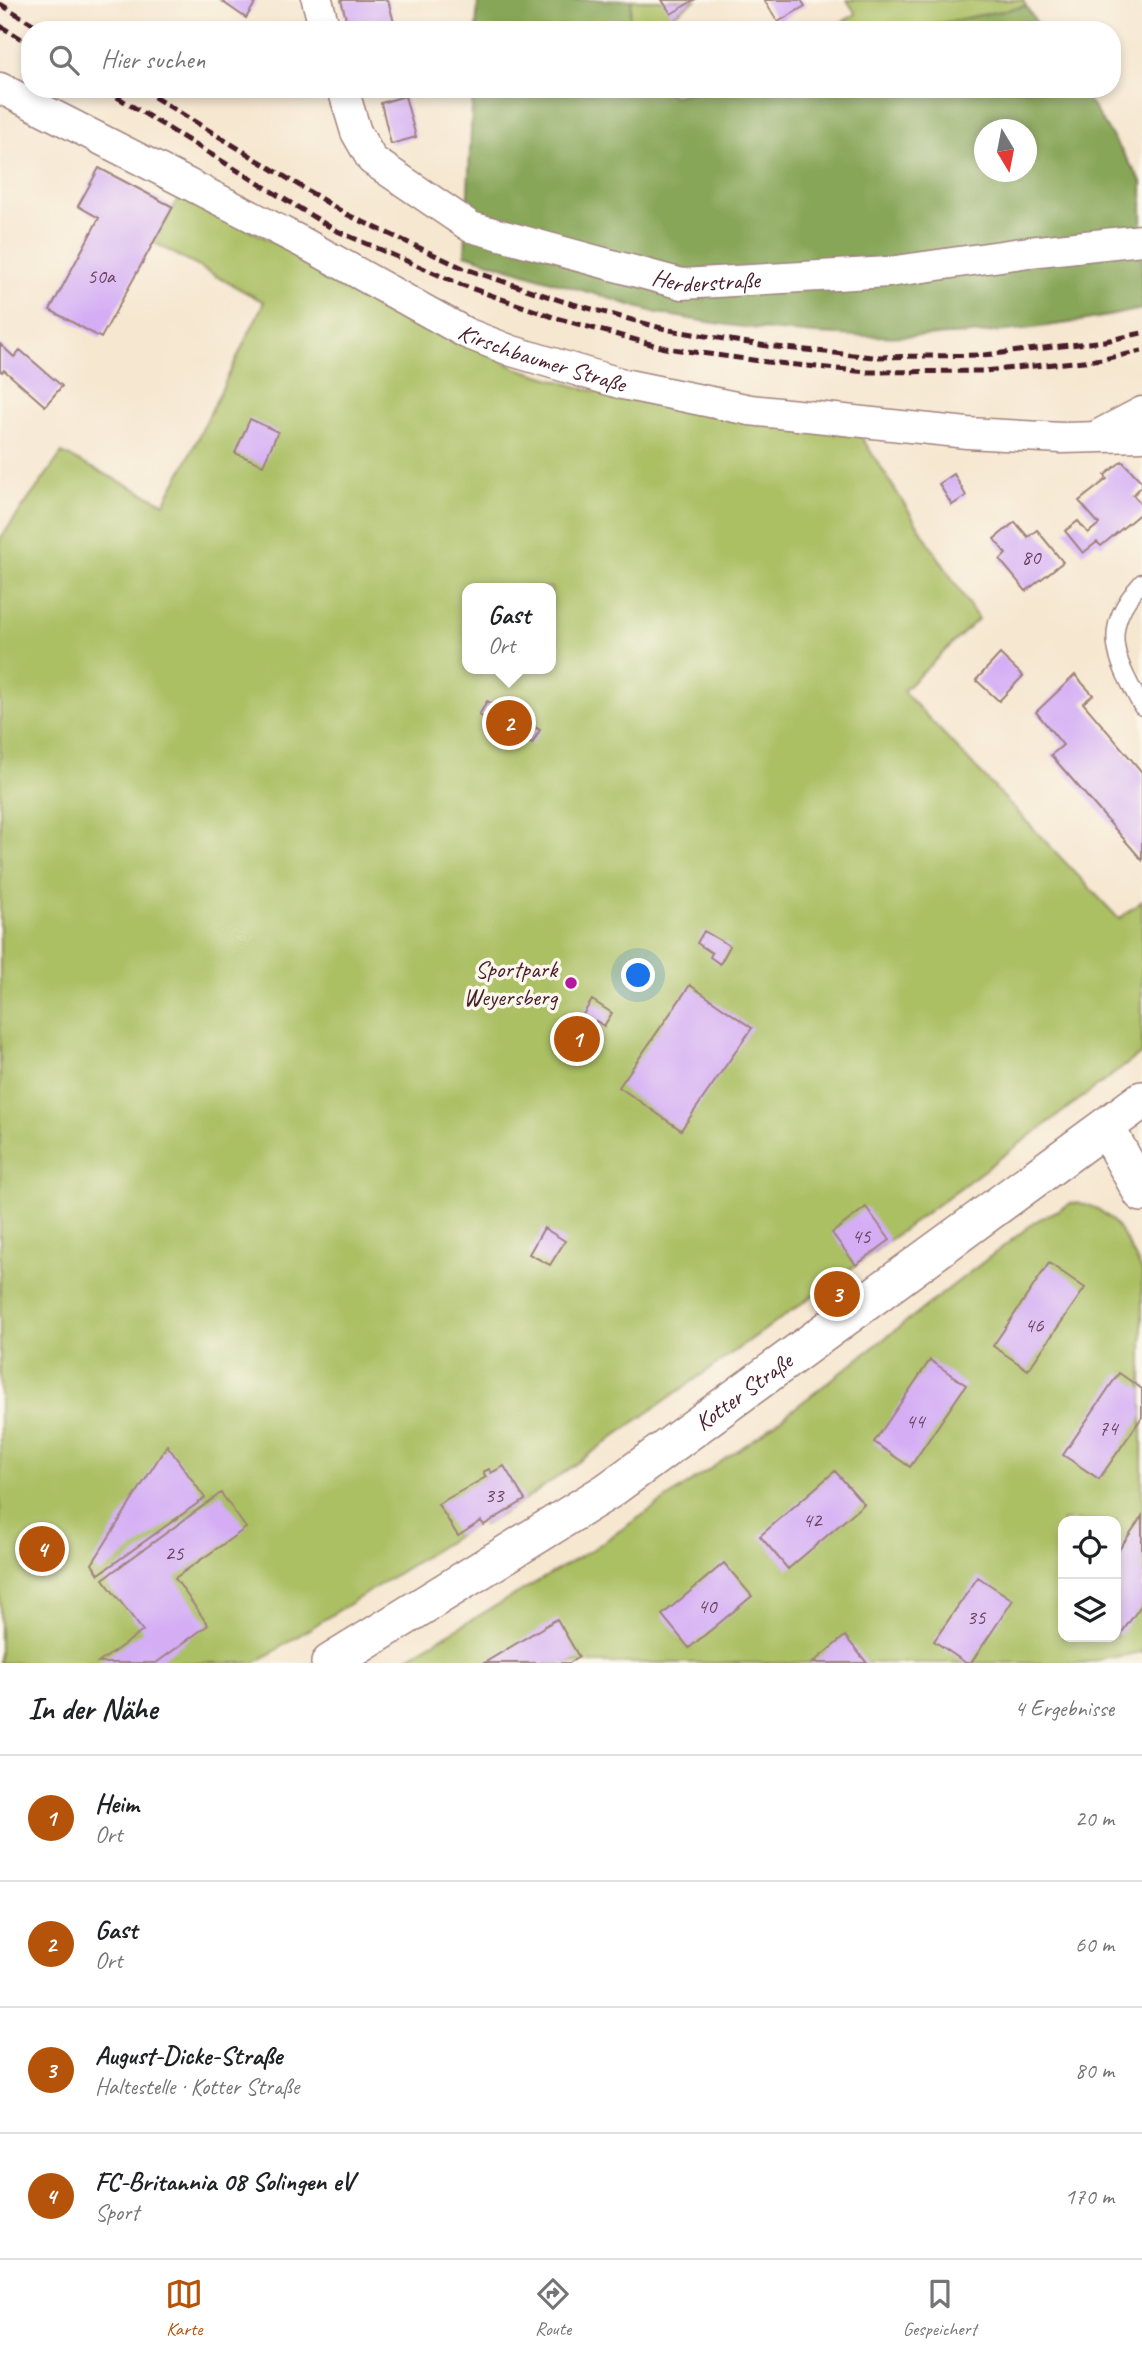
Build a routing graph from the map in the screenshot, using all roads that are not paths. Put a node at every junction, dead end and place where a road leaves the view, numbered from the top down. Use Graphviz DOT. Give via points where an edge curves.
graph roads {
  1 [pos="317,0"];
  2 [pos="323,21"];
  3 [pos="0,88"];
  4 [pos="346,98"];
  5 [pos="1142,240"];
  6 [pos="1142,412"];
  7 [pos="1142,436"];
  8 [pos="1094,438"];
  9 [pos="1142,582"];
  10 [pos="1142,707"];
  11 [pos="1142,1100"];
  12 [pos="1106,1128"];
  13 [pos="1142,1193"];
  14 [pos="330,1663"];
  1 -- 2 [label="street"];
  3 -- 8 [label="street, Kirschbaumer Straße" via="300,241 466,333 512,351 623,384 750,410 967,433"];
  4 -- 5 [label="street, Herderstraße" via="356,132 372,160 471,227 682,284 888,272"];
  6 -- 8 [label="street"];
  7 -- 8 [label="street, Kirschbaumer Straße"];
  9 -- 10 [label="lane" via="1123,608 1114,638 1122,671"];
  11 -- 12 [label="street, Kotter Straße"];
  12 -- 13 [label="street"];
  12 -- 14 [label="street, Kotter Straße" via="608,1491"];
}
